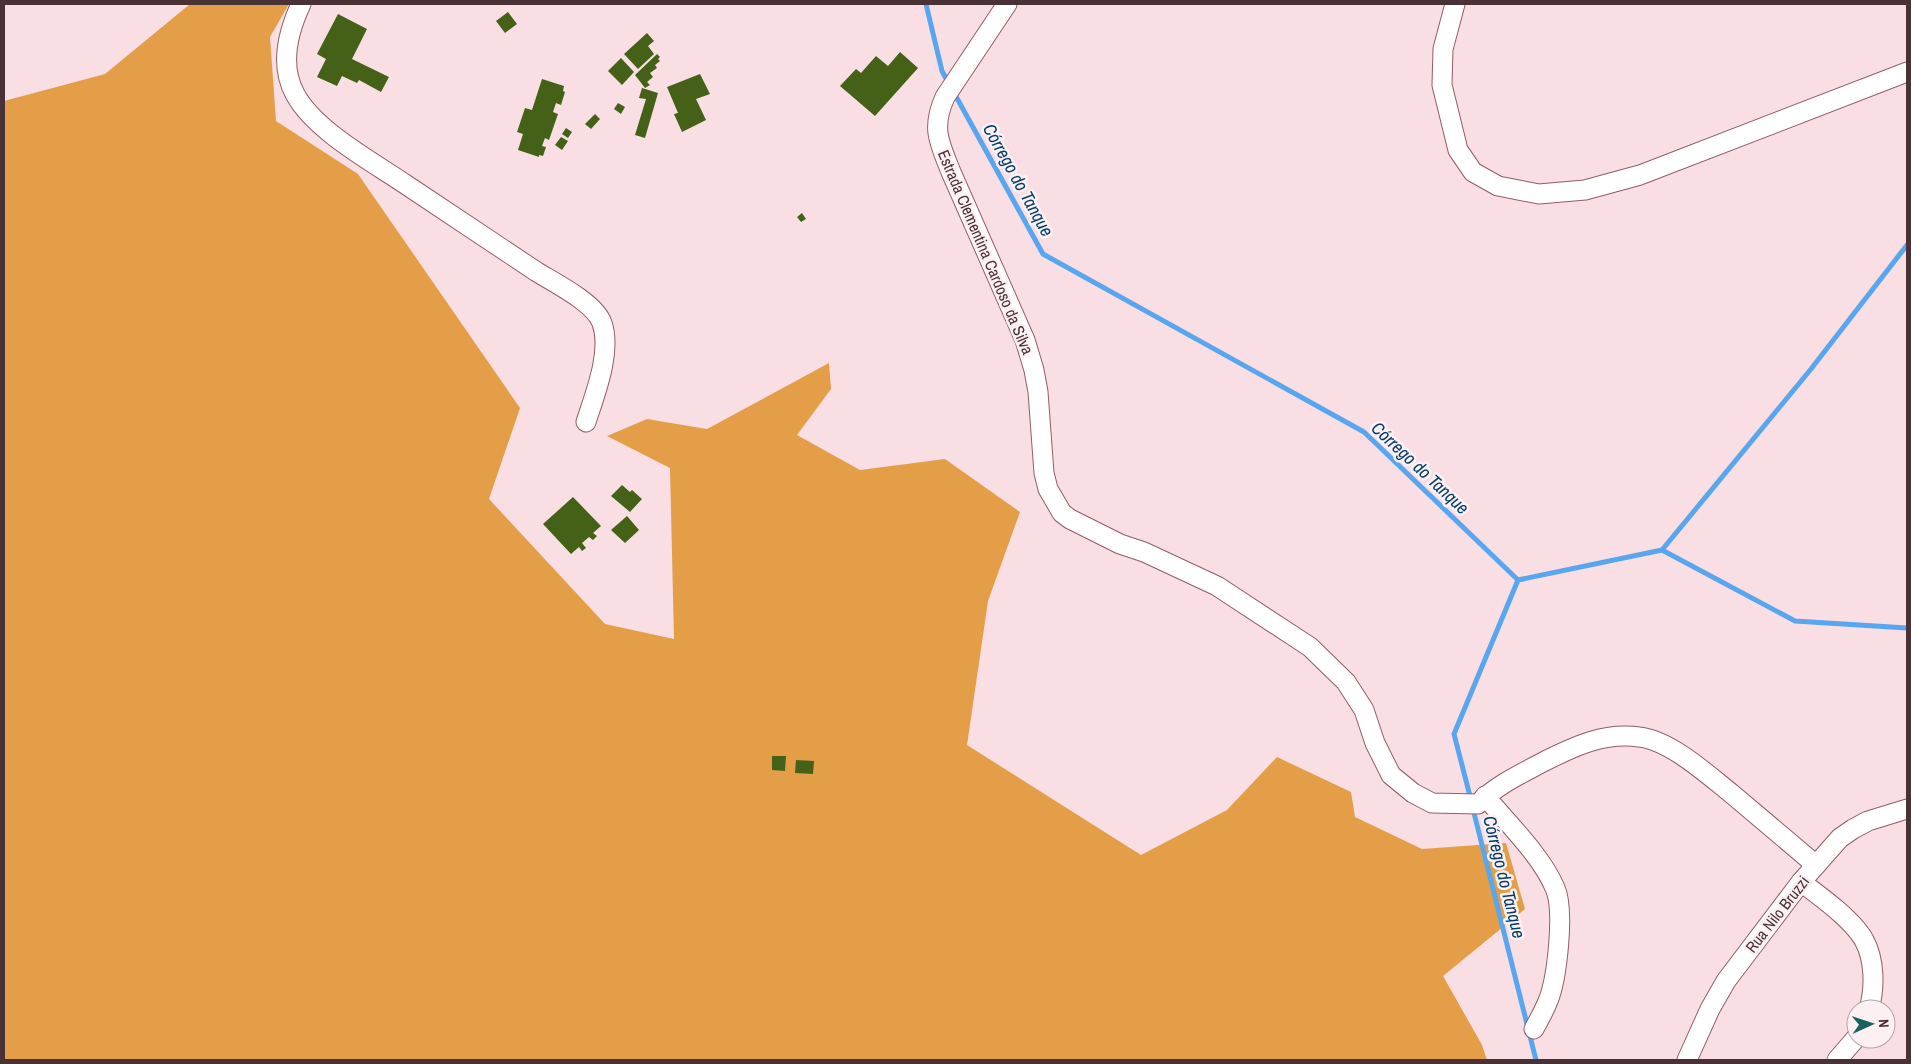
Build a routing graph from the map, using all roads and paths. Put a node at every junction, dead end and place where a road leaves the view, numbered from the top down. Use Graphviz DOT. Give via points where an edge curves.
graph roads {
  1 [pos="301,4"];
  2 [pos="1006,4"];
  3 [pos="1455,4"];
  4 [pos="1907,72"];
  5 [pos="586,422"];
  6 [pos="1482,800"];
  7 [pos="1907,809"];
  8 [pos="1816,865"];
  9 [pos="1802,882"];
  10 [pos="1872,999"];
  11 [pos="1534,1029"];
  12 [pos="1846,1049"];
  13 [pos="1687,1060"];
  14 [pos="1837,1060"];
  1 -- 5 [label="street" via="286,46 288,75 305,111 358,152 566,289 592,309 602,322 604,360"];
  2 -- 6 [label="street, Estrada Clementina Cardoso da Silva" via="945,97 938,114 937,128 942,151 1025,340 1038,392 1044,473 1055,503 1070,519 1216,586 1310,647 1346,682 1364,710 1374,743 1391,775 1414,793 1432,803"];
  3 -- 4 [label="street" via="1443,49 1442,85 1458,150 1473,172 1498,186 1539,194 1585,190 1640,175"];
  6 -- 8 [label="street" via="1511,780 1572,748 1597,739 1641,737 1668,747 1694,764"];
  6 -- 11 [label="street" via="1529,848 1556,889 1559,931 1554,977 1548,1001"];
  7 -- 8 [label="street, Rua Nilo Bruzzi" via="1853,829 1840,838"];
  8 -- 9 [label="street, Rua Nilo Bruzzi"];
  9 -- 10 [label="street" via="1850,923 1864,941 1869,952"];
  9 -- 13 [label="street, Rua Nilo Bruzzi" via="1726,981"];
  12 -- 14 [label="street"];
}
